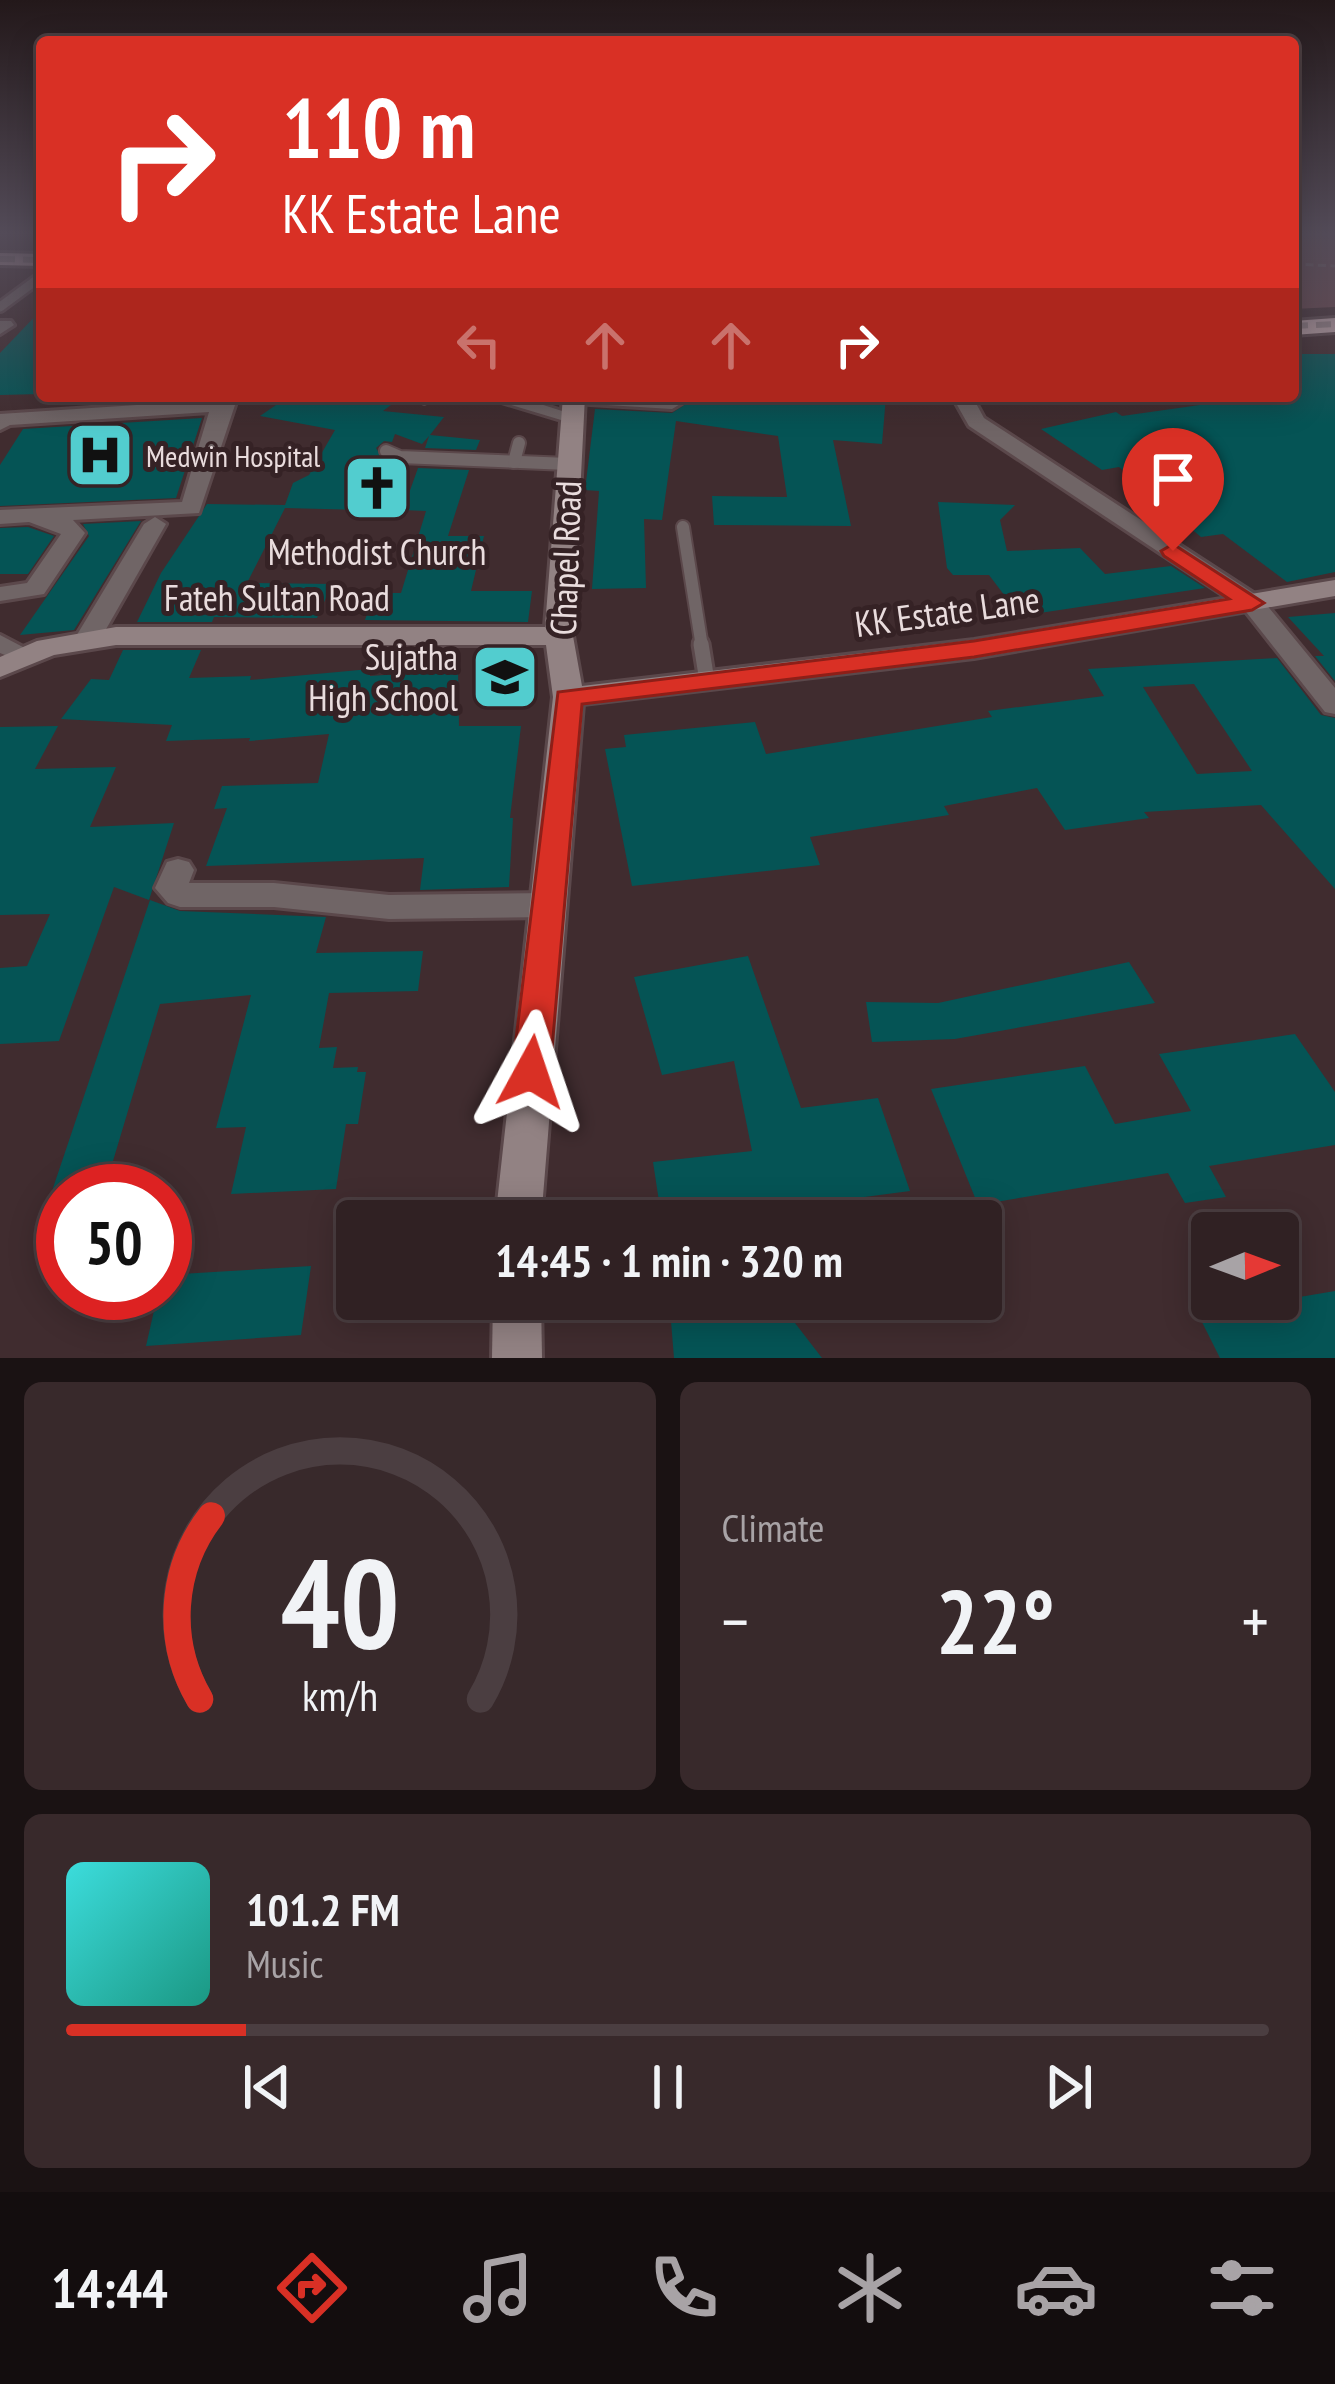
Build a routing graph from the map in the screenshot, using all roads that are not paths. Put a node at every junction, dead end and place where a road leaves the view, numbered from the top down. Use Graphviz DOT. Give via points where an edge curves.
graph roads {
  1 [pos="23,297"];
  2 [pos="1335,311"];
  3 [pos="1299,313"];
  4 [pos="2,320"];
  5 [pos="1335,325"];
  6 [pos="1299,328"];
  7 [pos="75,402"];
  8 [pos="204,402"];
  9 [pos="223,402"];
  10 [pos="965,402"];
  11 [pos="573,403"];
  12 [pos="672,403"];
  13 [pos="63,416"];
  14 [pos="0,424"];
  15 [pos="519,443"];
  16 [pos="386,451"];
  17 [pos="514,462"];
  18 [pos="568,464"];
  19 [pos="0,521"];
  20 [pos="155,524"];
  21 [pos="683,526"];
  22 [pos="1335,588"];
  23 [pos="0,595"];
  24 [pos="1252,603"];
  25 [pos="559,636"];
  26 [pos="88,638"];
  27 [pos="9,655"];
  28 [pos="707,681"];
  29 [pos="568,698"];
  30 [pos="1335,706"];
  31 [pos="178,870"];
  32 [pos="548,905"];
  33 [pos="520,1200"];
  34 [pos="517,1320"];
  35 [pos="517,1358"];
  1 -- 4 [label="lane"];
  2 -- 3 [label="highway"];
  5 -- 6 [label="highway"];
  7 -- 13 [label="street"];
  8 -- 13 [label="street"];
  9 -- 19 [label="street" via="191,508"];
  10 -- 24 [label="street" via="976,422"];
  11 -- 12 [label="street"];
  11 -- 18 [label="main road, Chapel Road"];
  13 -- 14 [label="street"];
  15 -- 17 [label="lane"];
  16 -- 17 [label="lane"];
  17 -- 18 [label="lane"];
  18 -- 25 [label="main road, Chapel Road"];
  19 -- 23 [label="street" via="63,523 73,533 35,589"];
  20 -- 26 [label="street"];
  21 -- 28 [label="lane"];
  22 -- 24 [label="main road, KK Estate Lane"];
  24 -- 28 [label="main road, KK Estate Lane" via="974,649"];
  24 -- 30 [label="street"];
  25 -- 26 [label="main road, Fateh Sultan Road"];
  25 -- 29 [label="main road, Chapel Road"];
  26 -- 27 [label="main road, Fateh Sultan Road"];
  28 -- 29 [label="main road, KK Estate Lane"];
  29 -- 32 [label="main road, Chapel Road"];
  31 -- 32 [label="street" via="171,888 180,895 388,907"];
  32 -- 33 [label="main road, Chapel Road"];
  34 -- 35 [label="main road"];
}
